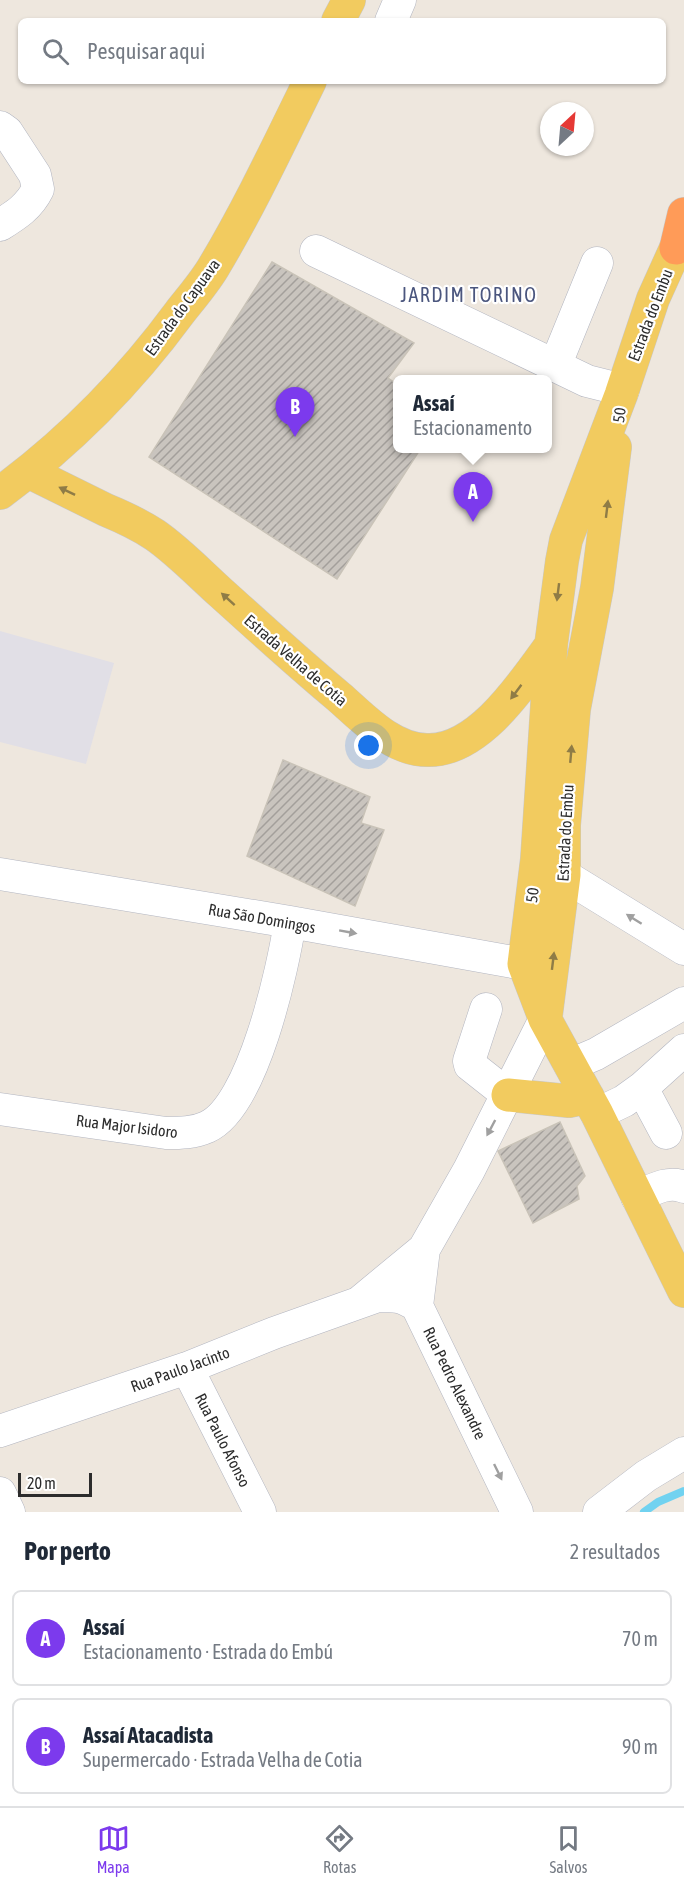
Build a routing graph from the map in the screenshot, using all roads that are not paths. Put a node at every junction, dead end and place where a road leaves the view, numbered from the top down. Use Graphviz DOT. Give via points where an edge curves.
graph roads {
  1 [pos="349,0"];
  2 [pos="400,0"];
  3 [pos="340,18"];
  4 [pos="392,18"];
  5 [pos="309,84"];
  6 [pos="0,127"];
  7 [pos="684,214"];
  8 [pos="0,225"];
  9 [pos="681,244"];
  10 [pos="316,251"];
  11 [pos="597,263"];
  12 [pos="555,366"];
  13 [pos="622,392"];
  14 [pos="28,472"];
  15 [pos="0,493"];
  16 [pos="566,540"];
  17 [pos="597,588"];
  18 [pos="551,645"];
  19 [pos="550,867"];
  20 [pos="0,874"];
  21 [pos="290,922"];
  22 [pos="684,949"];
  23 [pos="524,964"];
  24 [pos="684,1004"];
  25 [pos="486,1009"];
  26 [pos="545,1019"];
  27 [pos="684,1050"];
  28 [pos="570,1065"];
  29 [pos="642,1088"];
  30 [pos="508,1095"];
  31 [pos="592,1105"];
  32 [pos="0,1109"];
  33 [pos="666,1133"];
  34 [pos="684,1187"];
  35 [pos="637,1197"];
  36 [pos="424,1249"];
  37 [pos="684,1291"];
  38 [pos="406,1301"];
  39 [pos="359,1302"];
  40 [pos="187,1368"];
  41 [pos="0,1431"];
  42 [pos="684,1453"];
  43 [pos="0,1493"];
  44 [pos="9,1512"];
  45 [pos="260,1512"];
  46 [pos="518,1512"];
  47 [pos="599,1512"];
  1 -- 3 [label="main road"];
  2 -- 4 [label="street"];
  5 -- 14 [label="main road, Estrada do Capuava" via="263,179 212,270 151,351"];
  6 -- 8 [label="street" via="35,175 38,189 21,212"];
  7 -- 9 [label="highway"];
  9 -- 13 [label="main road, Estrada do Embu" via="653,299"];
  10 -- 12 [label="street"];
  11 -- 12 [label="street"];
  12 -- 13 [label="street"];
  13 -- 16 [label="main road, 50"];
  17 -- 13 [label="main road, 50, one-way"];
  14 -- 15 [label="main road, Estrada do Capuava"];
  18 -- 14 [label="main road, Estrada Velha de Cotia, one-way" via="512,698 470,735 450,746 427,750 405,746 381,733 308,672 154,535"];
  16 -- 17 [label="main road" via="580,543 589,553"];
  16 -- 18 [label="main road, 50, one-way"];
  19 -- 17 [label="main road, Estrada do Embu, one-way" via="564,825 574,709"];
  18 -- 19 [label="main road, 50"];
  22 -- 19 [label="street, one-way"];
  19 -- 23 [label="main road, 50"];
  26 -- 19 [label="main road, Estrada do Embu, one-way"];
  20 -- 21 [label="street, Rua São Domingos"];
  21 -- 23 [label="street, Rua São Domingos, one-way"];
  21 -- 32 [label="street, Rua Major Isidoro" via="276,994 260,1045 242,1087 227,1110 209,1126 186,1133 166,1133"];
  23 -- 26 [label="main road"];
  24 -- 28 [label="street"];
  25 -- 30 [label="street" via="470,1065"];
  26 -- 28 [label="main road"];
  26 -- 30 [label="street, Rua Paulo Jacinto"];
  27 -- 29 [label="street"];
  28 -- 31 [label="main road"];
  29 -- 31 [label="street" via="624,1101"];
  29 -- 33 [label="street"];
  30 -- 31 [label="main road"];
  30 -- 36 [label="street, Rua Paulo Jacinto, one-way"];
  31 -- 35 [label="main road"];
  34 -- 35 [label="street" via="661,1186"];
  35 -- 37 [label="main road"];
  36 -- 38 [label="street, Rua Pedro Alexandre"];
  36 -- 39 [label="street, Rua Paulo Jacinto"];
  38 -- 39 [label="street, Rua Paulo Jacinto" via="378,1296"];
  38 -- 46 [label="street, Rua Pedro Alexandre, one-way"];
  39 -- 40 [label="street, Rua Paulo Jacinto"];
  40 -- 41 [label="street, Rua Paulo Jacinto"];
  40 -- 45 [label="street, Rua Paulo Afonso"];
  42 -- 47 [label="street"];
  43 -- 44 [label="street"];
}
